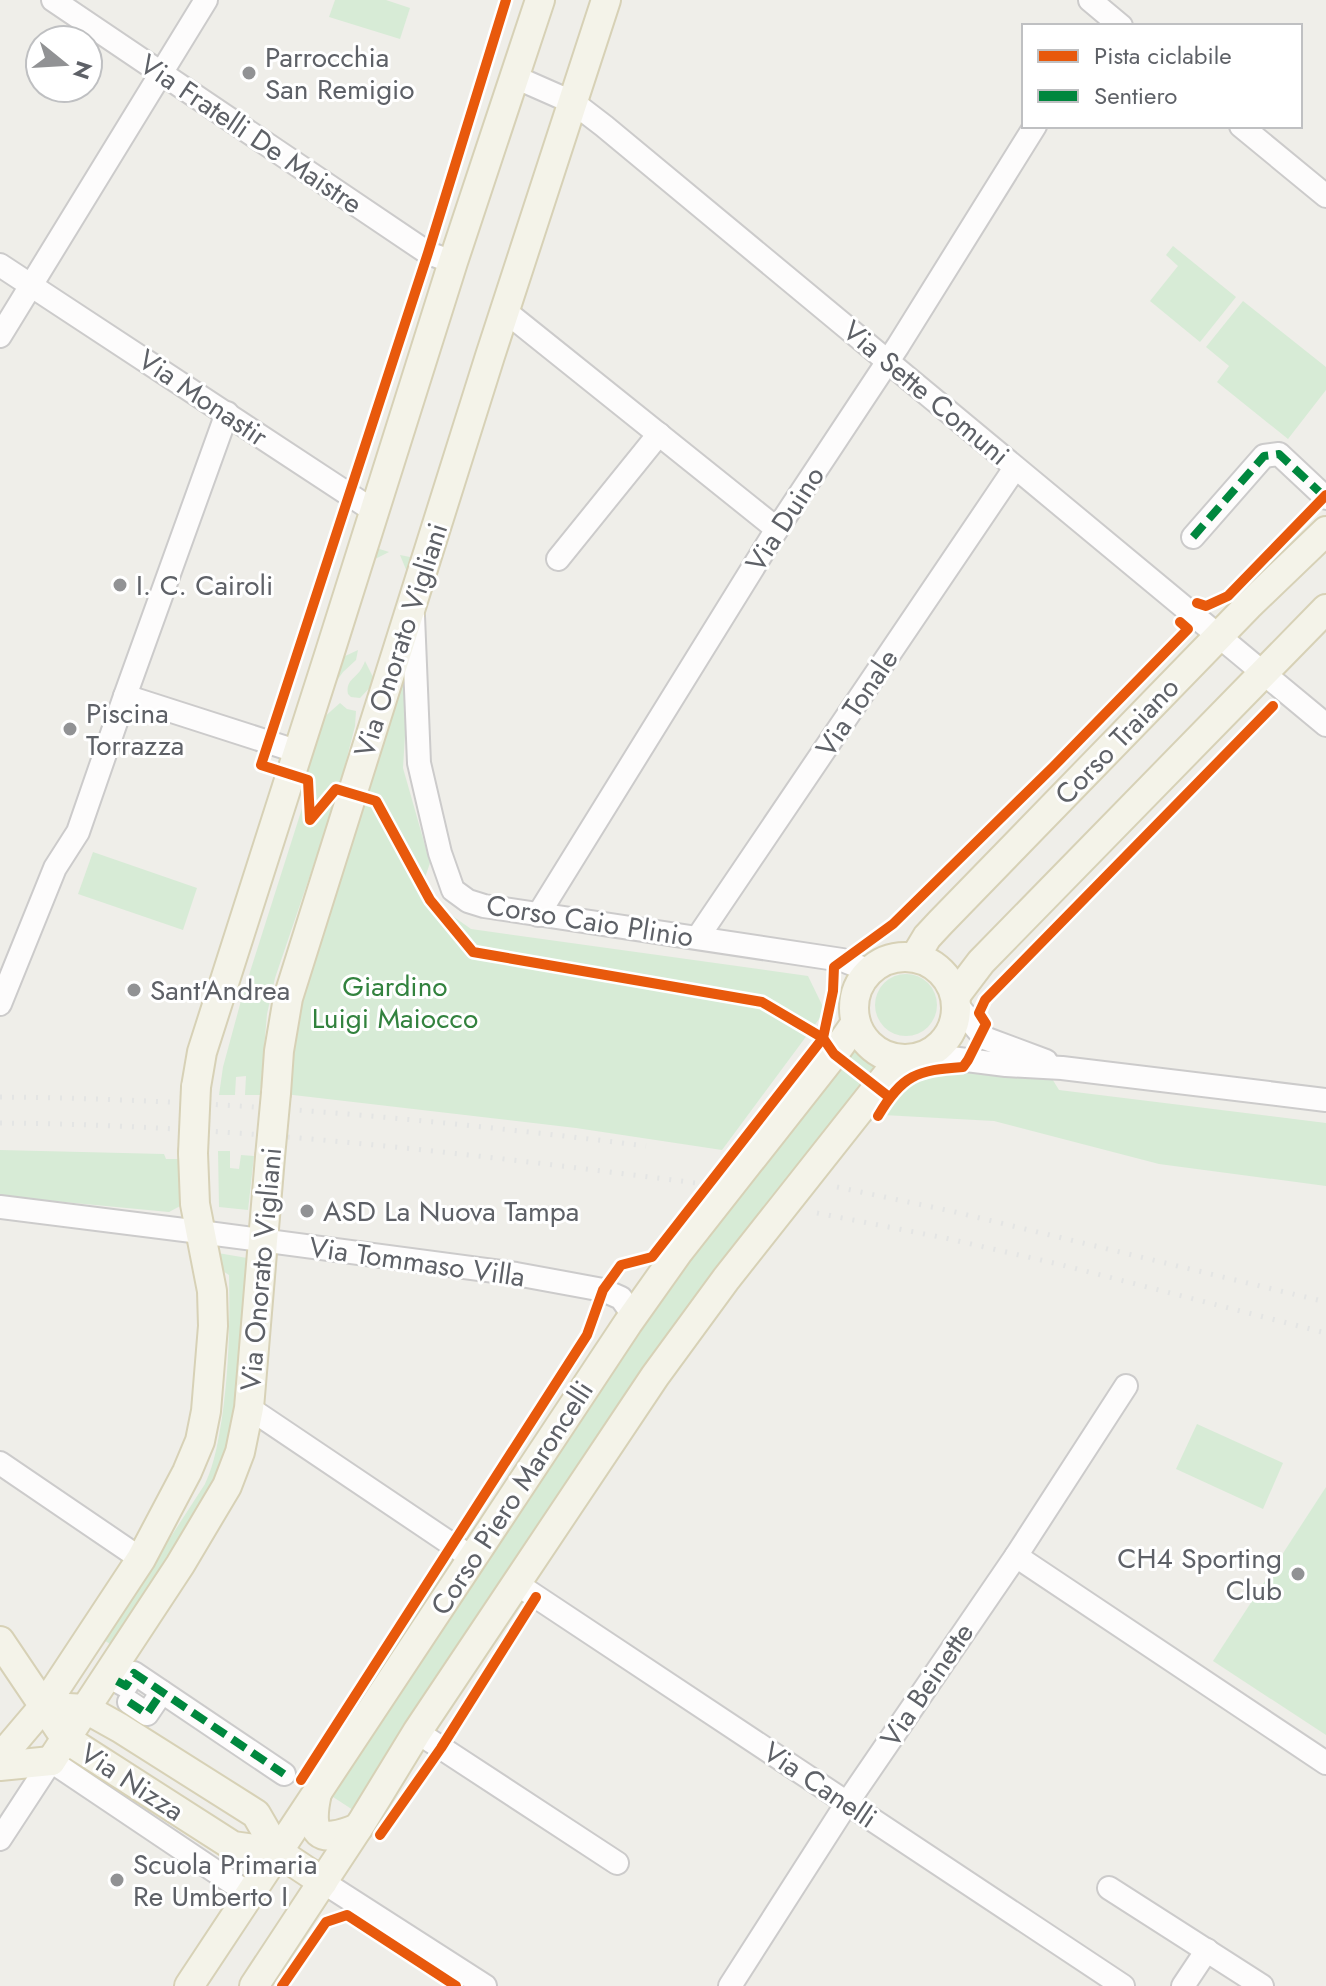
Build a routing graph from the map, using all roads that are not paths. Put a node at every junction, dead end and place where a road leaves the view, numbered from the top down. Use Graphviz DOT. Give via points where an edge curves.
graph roads {
  1 [pos="53,0"];
  2 [pos="206,0"];
  3 [pos="540,0"];
  4 [pos="606,0"];
  5 [pos="161,72"];
  6 [pos="515,77"];
  7 [pos="574,103"];
  8 [pos="1034,128"];
  9 [pos="1243,128"];
  10 [pos="1326,196"];
  11 [pos="453,262"];
  12 [pos="0,265"];
  13 [pos="32,285"];
  14 [pos="505,311"];
  15 [pos="0,336"];
  16 [pos="888,361"];
  17 [pos="227,413"];
  18 [pos="659,434"];
  19 [pos="1015,468"];
  20 [pos="1326,498"];
  21 [pos="374,511"];
  22 [pos="777,529"];
  23 [pos="1326,531"];
  24 [pos="1193,537"];
  25 [pos="558,559"];
  26 [pos="413,607"];
  27 [pos="1326,609"];
  28 [pos="1219,637"];
  29 [pos="1263,673"];
  30 [pos="125,696"];
  31 [pos="1326,725"];
  32 [pos="299,752"];
  33 [pos="538,915"];
  34 [pos="698,937"];
  35 [pos="915,957"];
  36 [pos="870,971"];
  37 [pos="957,1000"];
  38 [pos="0,1004"];
  39 [pos="855,1024"];
  40 [pos="915,1057"];
  41 [pos="1062,1068"];
  42 [pos="1326,1100"];
  43 [pos="0,1207"];
  44 [pos="200,1232"];
  45 [pos="263,1240"];
  46 [pos="633,1315"];
  47 [pos="1126,1386"];
  48 [pos="249,1408"];
  49 [pos="0,1463"];
  50 [pos="1016,1556"];
  51 [pos="472,1558"];
  52 [pos="141,1559"];
  53 [pos="517,1584"];
  54 [pos="0,1641"];
  55 [pos="126,1677"];
  56 [pos="162,1692"];
  57 [pos="129,1702"];
  58 [pos="44,1706"];
  59 [pos="86,1709"];
  60 [pos="417,1732"];
  61 [pos="21,1733"];
  62 [pos="59,1750"];
  63 [pos="0,1758"];
  64 [pos="1326,1763"];
  65 [pos="0,1766"];
  66 [pos="284,1774"];
  67 [pos="317,1792"];
  68 [pos="847,1803"];
  69 [pos="358,1828"];
  70 [pos="0,1839"];
  71 [pos="278,1852"];
  72 [pos="617,1863"];
  73 [pos="323,1882"];
  74 [pos="1109,1888"];
  75 [pos="249,1894"];
  76 [pos="1207,1950"];
  77 [pos="456,1978"];
  78 [pos="189,1986"];
  79 [pos="254,1986"];
  80 [pos="485,1986"];
  81 [pos="730,1986"];
  82 [pos="1123,1986"];
  83 [pos="1183,1986"];
  84 [pos="1262,1986"];
  1 -- 5 [label="street, Via Fratelli De Maistre"];
  2 -- 5 [label="street"];
  3 -- 6 [label="main road, Via Onorato Vigliani"];
  4 -- 7 [label="main road, Via Onorato Vigliani"];
  5 -- 11 [label="street, Via Fratelli De Maistre" via="428,253"];
  5 -- 13 [label="street"];
  6 -- 7 [label="street, Via Sette Comuni"];
  6 -- 11 [label="main road, Via Onorato Vigliani"];
  7 -- 14 [label="main road, Via Onorato Vigliani"];
  7 -- 16 [label="street, Via Sette Comuni"];
  8 -- 16 [label="street, Via Duino"];
  9 -- 10 [label="street"];
  11 -- 21 [label="main road, Via Onorato Vigliani"];
  12 -- 13 [label="street, Via Monastir"];
  13 -- 15 [label="street"];
  13 -- 17 [label="street, Via Monastir"];
  14 -- 18 [label="street"];
  14 -- 26 [label="main road, Via Onorato Vigliani"];
  16 -- 19 [label="street, Via Sette Comuni"];
  16 -- 22 [label="street, Via Duino"];
  17 -- 21 [label="street, Via Monastir"];
  17 -- 30 [label="street"];
  18 -- 22 [label="street"];
  18 -- 25 [label="street"];
  19 -- 28 [label="street, Via Sette Comuni"];
  19 -- 34 [label="street, Via Tonale"];
  20 -- 24 [label="street" via="1279,454 1264,456"];
  21 -- 32 [label="main road, Via Onorato Vigliani"];
  22 -- 33 [label="street, Via Duino"];
  23 -- 28 [label="main road, Corso Traiano"];
  26 -- 33 [label="street, Corso Caio Plinio" via="419,763 453,890 484,906"];
  26 -- 45 [label="main road, Via Onorato Vigliani, bridge" via="288,998"];
  27 -- 29 [label="main road, Corso Traiano"];
  28 -- 29 [label="street, Via Sette Comuni"];
  28 -- 35 [label="main road, Corso Traiano" via="940,923"];
  29 -- 31 [label="street, Via Sette Comuni"];
  29 -- 37 [label="main road, Corso Traiano" via="981,962"];
  30 -- 32 [label="street"];
  30 -- 38 [label="street" via="78,832 55,868"];
  32 -- 44 [label="main road, Via Onorato Vigliani, bridge" via="202,1052 193,1153"];
  33 -- 34 [label="street, Corso Caio Plinio"];
  34 -- 36 [label="street, Corso Caio Plinio" via="842,960"];
  35 -- 36 [label="main road" via="891,956"];
  35 -- 37 [label="main road" via="944,974"];
  36 -- 39 [label="main road" via="855,997"];
  37 -- 40 [label="main road" via="947,1038"];
  37 -- 41 [label="street" via="987,1039"];
  39 -- 40 [label="main road" via="877,1051 889,1057"];
  39 -- 46 [label="main road, Corso Piero Maroncelli"];
  40 -- 41 [label="street"];
  40 -- 53 [label="main road, Corso Piero Maroncelli" via="888,1074 726,1279"];
  41 -- 42 [label="street"];
  43 -- 44 [label="street, Via Tommaso Villa"];
  44 -- 45 [label="street, Via Tommaso Villa"];
  44 -- 52 [label="main road, Via Onorato Vigliani" via="212,1291 206,1411 187,1472"];
  45 -- 46 [label="street, Via Tommaso Villa" via="603,1290 621,1298"];
  45 -- 48 [label="main road, Via Onorato Vigliani"];
  46 -- 51 [label="main road, Corso Piero Maroncelli"];
  47 -- 50 [label="street, Via Beinette"];
  48 -- 51 [label="street"];
  48 -- 59 [label="main road, Via Onorato Vigliani" via="227,1486"];
  49 -- 52 [label="street"];
  50 -- 64 [label="street"];
  50 -- 68 [label="street, Via Beinette"];
  51 -- 67 [label="main road, Corso Piero Maroncelli"];
  52 -- 58 [label="main road, Via Onorato Vigliani"];
  53 -- 60 [label="main road, Corso Piero Maroncelli"];
  53 -- 68 [label="street, Via Canelli"];
  54 -- 58 [label="main road"];
  55 -- 56 [label="street"];
  56 -- 57 [label="street" via="147,1714"];
  56 -- 66 [label="street"];
  58 -- 59 [label="main road, Via Nizza"];
  58 -- 61 [label="main road, Via Onorato Vigliani"];
  58 -- 62 [label="main road, Via Nizza"];
  59 -- 62 [label="main road, Via Onorato Vigliani"];
  59 -- 71 [label="main road, Via Nizza" via="256,1814"];
  60 -- 69 [label="main road, Corso Piero Maroncelli"];
  60 -- 72 [label="street"];
  61 -- 62 [label="main road"];
  61 -- 63 [label="main road, Via Onorato Vigliani"];
  62 -- 65 [label="main road"];
  62 -- 70 [label="street"];
  62 -- 71 [label="main road, Via Nizza" via="233,1846"];
  62 -- 75 [label="street, Via Nizza"];
  67 -- 69 [label="main road" via="313,1814 320,1832 335,1837"];
  67 -- 71 [label="main road, Corso Piero Maroncelli"];
  68 -- 81 [label="street, Via Beinette"];
  68 -- 82 [label="street, Via Canelli"];
  69 -- 73 [label="main road, Corso Piero Maroncelli"];
  71 -- 73 [label="main road, Via Nizza"];
  71 -- 75 [label="main road, Corso Piero Maroncelli"];
  73 -- 77 [label="street, Via Nizza"];
  73 -- 79 [label="main road, Corso Piero Maroncelli"];
  74 -- 76 [label="street"];
  75 -- 78 [label="main road, Corso Piero Maroncelli"];
  76 -- 83 [label="street"];
  76 -- 84 [label="street"];
  77 -- 80 [label="street, Via Nizza"];
}
